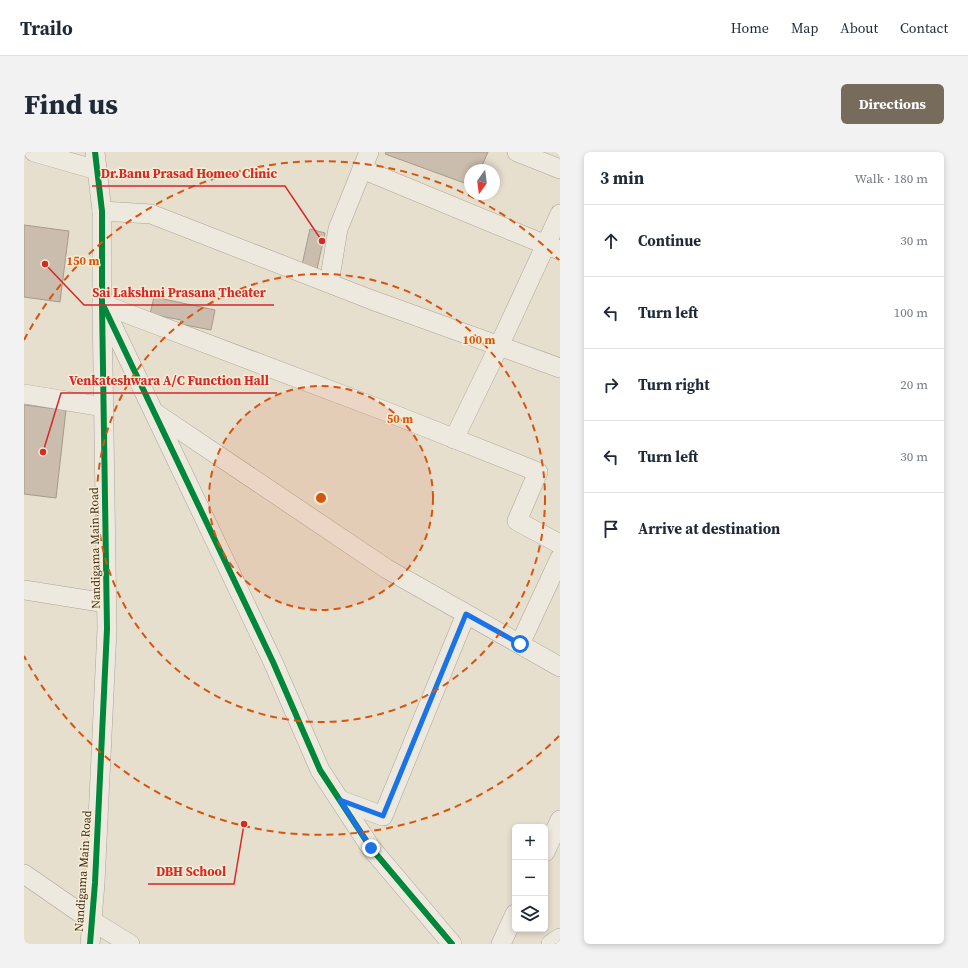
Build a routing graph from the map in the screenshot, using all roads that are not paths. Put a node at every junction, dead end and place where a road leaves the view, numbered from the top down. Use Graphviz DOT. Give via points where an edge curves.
graph roads {
  1 [pos="34,152"];
  2 [pos="517,152"];
  3 [pos="96,161"];
  4 [pos="366,161"];
  5 [pos="560,169"];
  6 [pos="102,211"];
  7 [pos="560,214"];
  8 [pos="553,247"];
  9 [pos="329,284"];
  10 [pos="102,304"];
  11 [pos="499,346"];
  12 [pos="560,368"];
  13 [pos="24,394"];
  14 [pos="104,407"];
  15 [pos="154,412"];
  16 [pos="454,439"];
  17 [pos="560,544"];
  18 [pos="560,558"];
  19 [pos="24,590"];
  20 [pos="106,603"];
  21 [pos="466,614"];
  22 [pos="520,644"];
  23 [pos="560,667"];
  24 [pos="340,800"];
  25 [pos="560,820"];
  26 [pos="548,846"];
  27 [pos="24,874"];
  28 [pos="512,920"];
  29 [pos="92,921"];
  30 [pos="560,938"];
  31 [pos="90,944"];
  32 [pos="130,944"];
  33 [pos="452,944"];
  34 [pos="501,944"];
  35 [pos="551,944"];
  1 -- 3 [label="street"];
  2 -- 5 [label="street"];
  3 -- 6 [label="street, Nandigama Main Road"];
  4 -- 8 [label="street"];
  4 -- 9 [label="street" via="338,229"];
  6 -- 9 [label="street" via="151,214"];
  6 -- 10 [label="street, Nandigama Main Road"];
  7 -- 8 [label="street"];
  8 -- 11 [label="street"];
  9 -- 11 [label="street"];
  10 -- 14 [label="street, Nandigama Main Road"];
  10 -- 15 [label="street"];
  10 -- 16 [label="street"];
  11 -- 12 [label="street"];
  11 -- 16 [label="street"];
  13 -- 14 [label="street"];
  14 -- 20 [label="street, Nandigama Main Road"];
  15 -- 21 [label="street" via="387,569"];
  15 -- 24 [label="street" via="273,662 320,770"];
  16 -- 17 [label="street" via="538,472 517,521"];
  18 -- 22 [label="street"];
  19 -- 20 [label="street"];
  20 -- 29 [label="street, Nandigama Main Road"];
  21 -- 22 [label="street"];
  21 -- 24 [label="street" via="383,816"];
  22 -- 23 [label="street"];
  24 -- 33 [label="street" via="371,848"];
  25 -- 26 [label="street"];
  27 -- 29 [label="street"];
  28 -- 34 [label="street"];
  29 -- 31 [label="street, Nandigama Main Road"];
  29 -- 32 [label="street"];
  30 -- 35 [label="street"];
}
